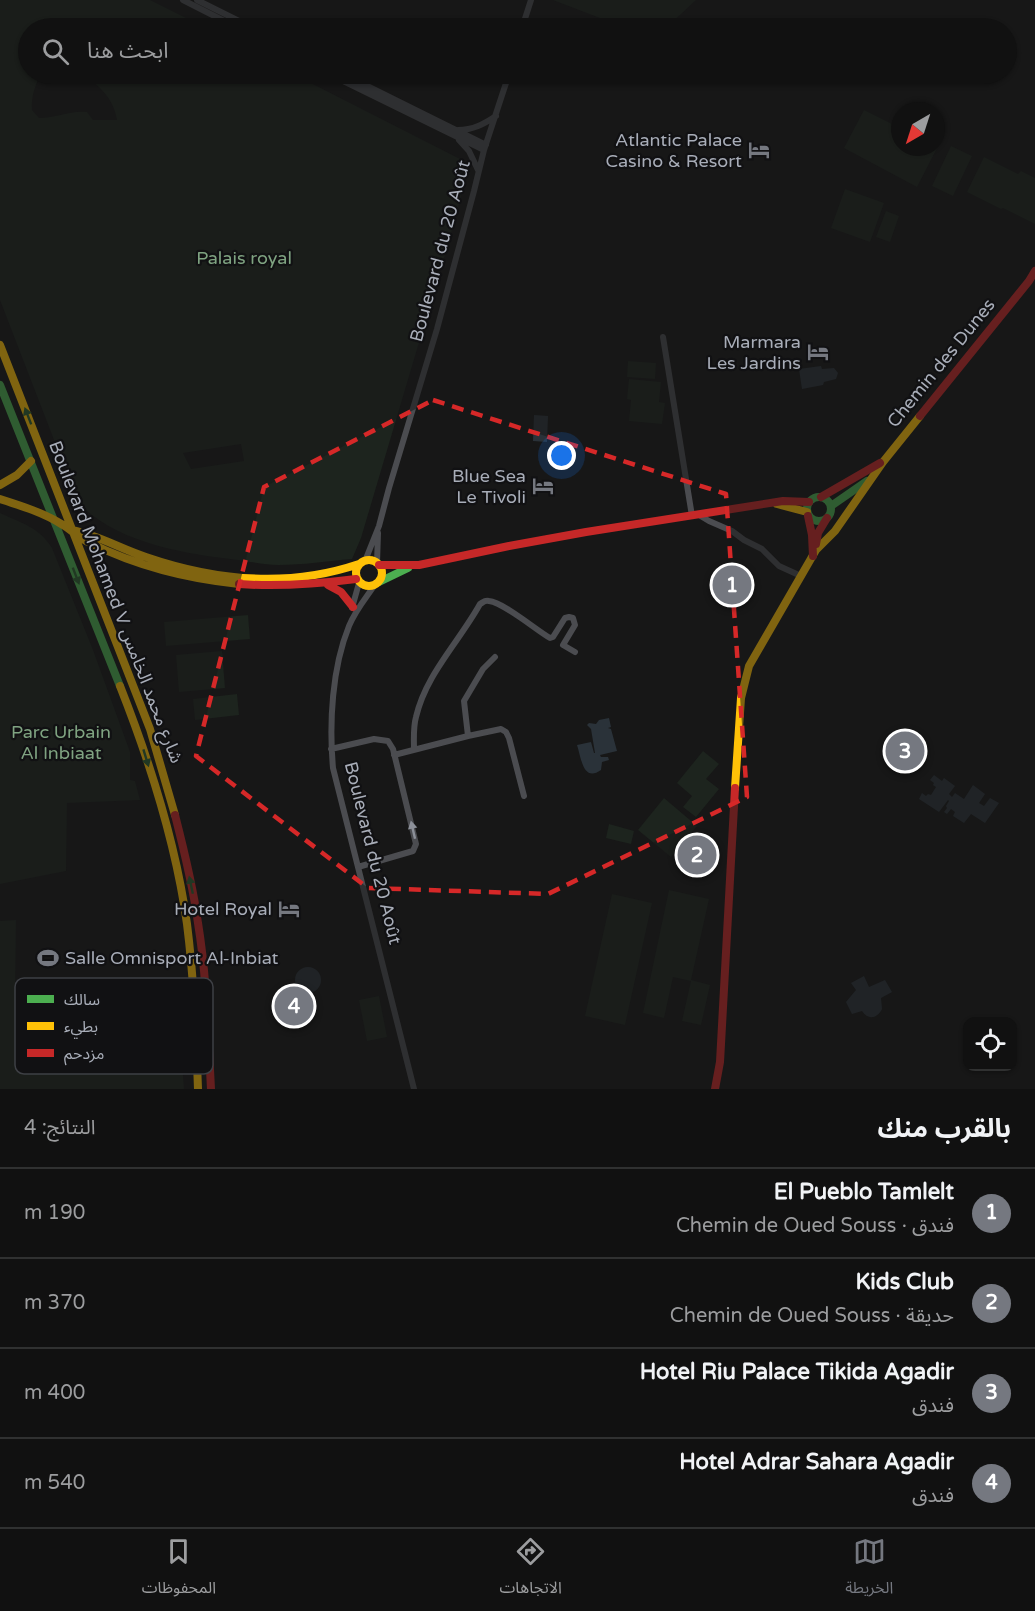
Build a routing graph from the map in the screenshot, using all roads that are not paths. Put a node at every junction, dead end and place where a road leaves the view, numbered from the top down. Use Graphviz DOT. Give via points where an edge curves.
graph roads {
  1 [pos="183,0"];
  2 [pos="197,0"];
  3 [pos="531,0"];
  4 [pos="218,18"];
  5 [pos="234,18"];
  6 [pos="525,18"];
  7 [pos="350,84"];
  8 [pos="362,84"];
  9 [pos="506,84"];
  10 [pos="496,116"];
  11 [pos="455,133"];
  12 [pos="485,148"];
  13 [pos="478,170"];
  14 [pos="1035,271"];
  15 [pos="663,338"];
  16 [pos="0,345"];
  17 [pos="0,385"];
  18 [pos="31,461"];
  19 [pos="883,462"];
  20 [pos="873,476"];
  21 [pos="0,485"];
  22 [pos="821,497"];
  23 [pos="0,499"];
  24 [pos="809,502"];
  25 [pos="774,503"];
  26 [pos="831,506"];
  27 [pos="808,514"];
  28 [pos="695,515"];
  29 [pos="54,518"];
  30 [pos="826,518"];
  31 [pos="379,526"];
  32 [pos="72,530"];
  33 [pos="815,553"];
  34 [pos="362,562"];
  35 [pos="378,564"];
  36 [pos="414,566"];
  37 [pos="801,576"];
  38 [pos="358,581"];
  39 [pos="324,584"];
  40 [pos="376,585"];
  41 [pos="352,607"];
  42 [pos="350,624"];
  43 [pos="575,652"];
  44 [pos="495,657"];
  45 [pos="468,736"];
  46 [pos="331,749"];
  47 [pos="414,750"];
  48 [pos="394,755"];
  49 [pos="524,796"];
  50 [pos="358,867"];
  51 [pos="191,978"];
  52 [pos="204,978"];
  53 [pos="197,1074"];
  54 [pos="210,1074"];
  55 [pos="198,1089"];
  56 [pos="211,1089"];
  57 [pos="414,1089"];
  58 [pos="715,1089"];
  1 -- 4 [label="street"];
  2 -- 5 [label="street"];
  3 -- 6 [label="street"];
  7 -- 11 [label="street, Boulevard du 20 Août"];
  8 -- 11 [label="street, Boulevard du 20 Août"];
  9 -- 10 [label="street"];
  10 -- 11 [label="street"];
  10 -- 12 [label="street"];
  11 -- 12 [label="street, Boulevard du 20 Août"];
  11 -- 13 [label="street"];
  12 -- 13 [label="street, Boulevard du 20 Août"];
  13 -- 31 [label="street, Boulevard du 20 Août" via="437,329"];
  14 -- 19 [label="street, Chemin des Dunes"];
  15 -- 28 [label="street"];
  32 -- 16 [label="street, Boulevard Mohamed V شارع محمد الخامس, one-way"];
  17 -- 18 [label="street, Boulevard Mohamed V شارع محمد الخامس"];
  18 -- 21 [label="street" via="13,479"];
  18 -- 29 [label="street, Boulevard Mohamed V شارع محمد الخامس"];
  19 -- 20 [label="street, Chemin des Dunes"];
  19 -- 22 [label="street"];
  20 -- 26 [label="street, Chemin des Dunes"];
  20 -- 33 [label="street, Chemin des Dunes"];
  22 -- 24 [label="street"];
  22 -- 26 [label="street"];
  23 -- 29 [label="street"];
  24 -- 25 [label="street, Boulevard du 20 Août"];
  24 -- 27 [label="street"];
  25 -- 27 [label="street, Boulevard du 20 Août"];
  25 -- 28 [label="street, Boulevard du 20 Août"];
  26 -- 30 [label="street"];
  27 -- 30 [label="street" via="817,521"];
  27 -- 33 [label="street"];
  28 -- 36 [label="street, Boulevard du 20 Août"];
  28 -- 37 [label="street" via="732,531 762,549 779,566"];
  29 -- 32 [label="street"];
  29 -- 51 [label="street, Boulevard Mohamed V شارع محمد الخامس, one-way" via="138,731 166,828 186,922"];
  30 -- 33 [label="street" via="818,533"];
  31 -- 34 [label="street, Boulevard du 20 Août"];
  31 -- 35 [label="street, Boulevard du 20 Août"];
  32 -- 34 [label="street" via="164,563 221,576 305,577 343,571"];
  32 -- 39 [label="street" via="90,544 197,578 256,586"];
  52 -- 32 [label="street, Boulevard Mohamed V شارع محمد الخامس, one-way" via="193,894 178,825 150,729"];
  33 -- 37 [label="street"];
  34 -- 35 [label="street" via="371,560"];
  34 -- 38 [label="street" via="355,573"];
  35 -- 36 [label="street, Boulevard du 20 Août"];
  35 -- 40 [label="street" via="382,574"];
  36 -- 40 [label="street, Boulevard du 20 Août"];
  37 -- 58 [label="street" via="753,657 742,692 720,1062"];
  38 -- 39 [label="street"];
  38 -- 40 [label="street" via="366,587"];
  38 -- 41 [label="street, Boulevard du 20 Août"];
  39 -- 41 [label="street" via="341,592"];
  40 -- 42 [label="street, Boulevard du 20 Août"];
  41 -- 42 [label="street, Boulevard du 20 Août"];
  42 -- 46 [label="street, Boulevard du 20 Août" via="336,671"];
  43 -- 47 [label="street" via="563,645 575,625 573,618 565,618 550,638 495,602 484,601 426,690 416,718"];
  44 -- 45 [label="street" via="464,701"];
  45 -- 47 [label="street"];
  45 -- 49 [label="street" via="501,729 506,732"];
  46 -- 48 [label="street" via="383,739 391,744"];
  46 -- 50 [label="street, Boulevard du 20 Août"];
  47 -- 48 [label="street"];
  50 -- 48 [label="street, one-way" via="416,849"];
  50 -- 57 [label="street, Boulevard du 20 Août"];
  53 -- 55 [label="street, Boulevard Mohamed V شارع محمد الخامس, one-way"];
  56 -- 54 [label="street, Boulevard Mohamed V شارع محمد الخامس, one-way"];
}
